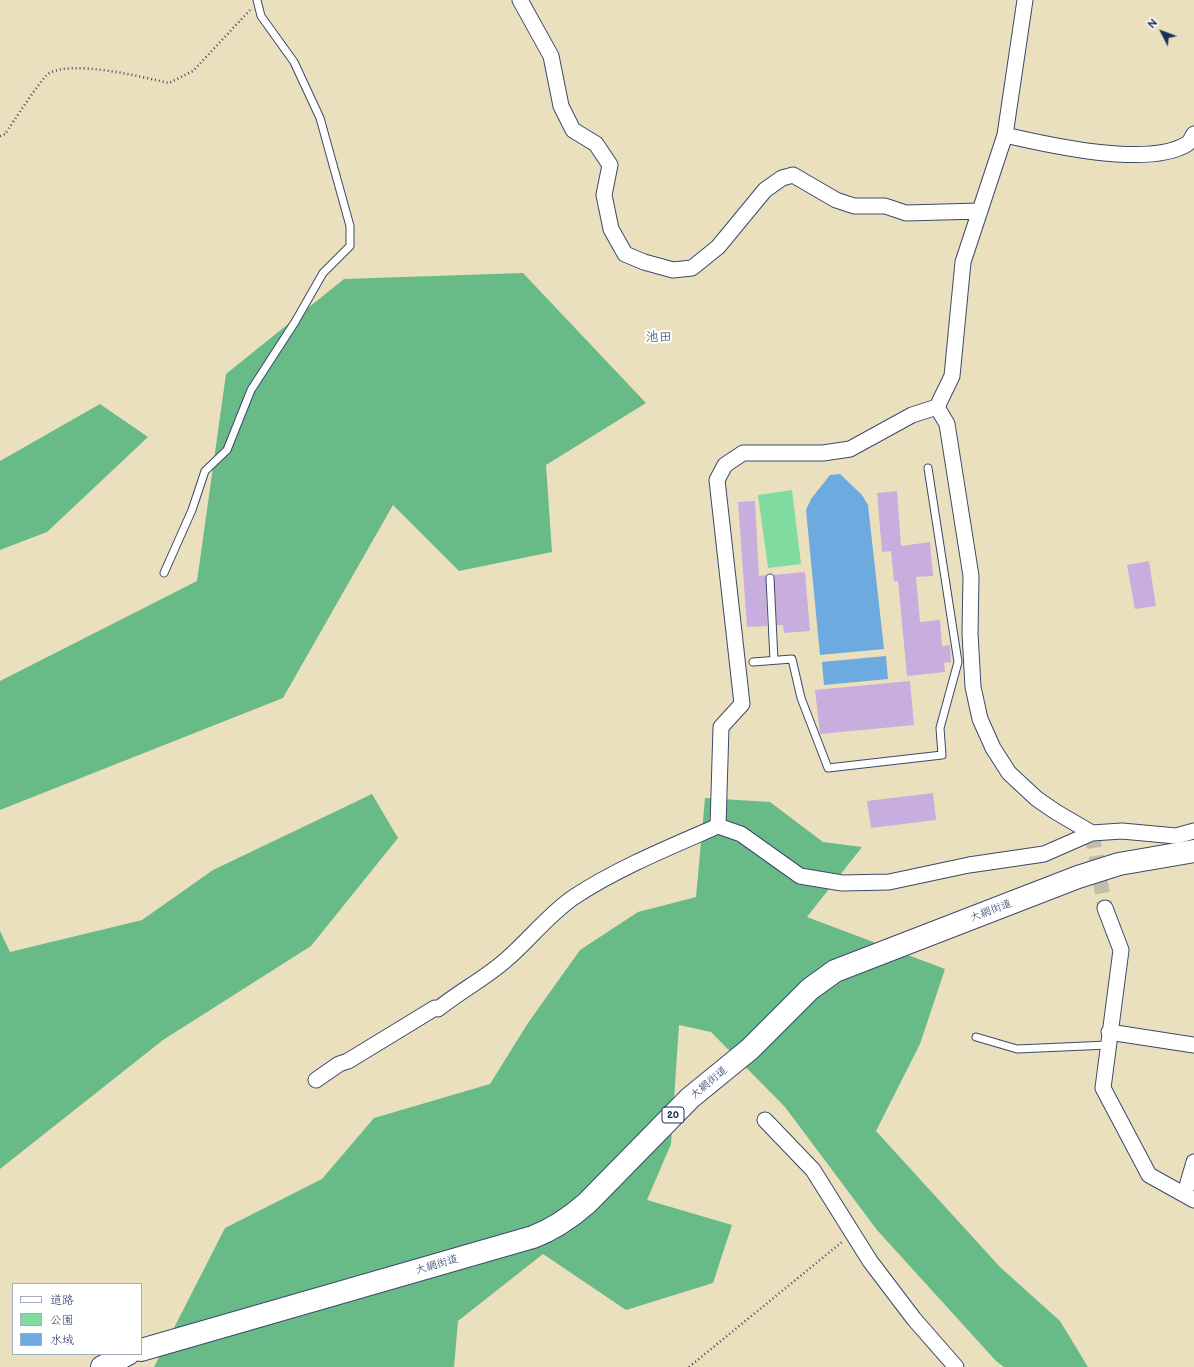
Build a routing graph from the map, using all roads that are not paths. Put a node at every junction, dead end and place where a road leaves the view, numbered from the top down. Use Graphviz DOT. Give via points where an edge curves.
graph roads {
  1 [pos="520,0"];
  2 [pos="1025,0"];
  3 [pos="257,1"];
  4 [pos="1194,134"];
  5 [pos="1005,135"];
  6 [pos="980,211"];
  7 [pos="937,407"];
  8 [pos="928,468"];
  9 [pos="164,573"];
  10 [pos="770,578"];
  11 [pos="962,634"];
  12 [pos="774,660"];
  13 [pos="753,662"];
  14 [pos="718,826"];
  15 [pos="1194,830"];
  16 [pos="1092,833"];
  17 [pos="1194,851"];
  18 [pos="1105,908"];
  19 [pos="976,1037"];
  20 [pos="1109,1039"];
  21 [pos="1194,1045"];
  22 [pos="316,1080"];
  23 [pos="765,1120"];
  24 [pos="1194,1162"];
  25 [pos="1189,1197"];
  26 [pos="142,1350"];
  27 [pos="126,1355"];
  28 [pos="102,1367"];
  29 [pos="956,1367"];
  1 -- 6 [label="street" via="551,56 561,106 573,130 596,144 610,164 604,195 611,229 625,254 673,270 692,268 718,247 765,190 782,178 793,175 836,200 854,206 885,206 906,213"];
  2 -- 5 [label="street"];
  3 -- 9 [label="lane" via="261,16 294,62 320,118 350,226 350,246 323,273 296,322 251,390 227,450 205,471 192,510"];
  4 -- 5 [label="street" via="1188,144 1158,154 1130,154 1055,146"];
  5 -- 6 [label="street"];
  6 -- 7 [label="street" via="963,262 952,376"];
  7 -- 11 [label="street" via="947,424 971,576"];
  7 -- 14 [label="street" via="912,415 850,449 823,453 742,453 726,465 717,480 742,704 721,727"];
  8 -- 11 [label="lane"];
  10 -- 12 [label="lane"];
  11 -- 12 [label="lane" via="958,662 940,728 942,755 828,768 801,698 792,659"];
  11 -- 16 [label="street" via="980,719 993,748 1009,773 1037,799"];
  12 -- 13 [label="lane"];
  14 -- 16 [label="street" via="741,834 800,876 842,883 889,882 969,865 1044,854"];
  14 -- 22 [label="street" via="608,877 573,898 507,960 481,979 438,1009 435,1008"];
  15 -- 16 [label="street" via="1176,836 1122,831"];
  17 -- 26 [label="main road, 大網街道 / 20" via="1119,864 1078,877 835,971 810,989 750,1049 690,1098 582,1208 552,1230"];
  18 -- 20 [label="street" via="1121,950"];
  19 -- 20 [label="lane" via="1017,1049"];
  20 -- 21 [label="street"];
  20 -- 25 [label="street" via="1103,1088 1149,1175"];
  23 -- 29 [label="street" via="813,1170 870,1261 914,1319"];
  24 -- 25 [label="street"];
  27 -- 28 [label="main road"];
}
